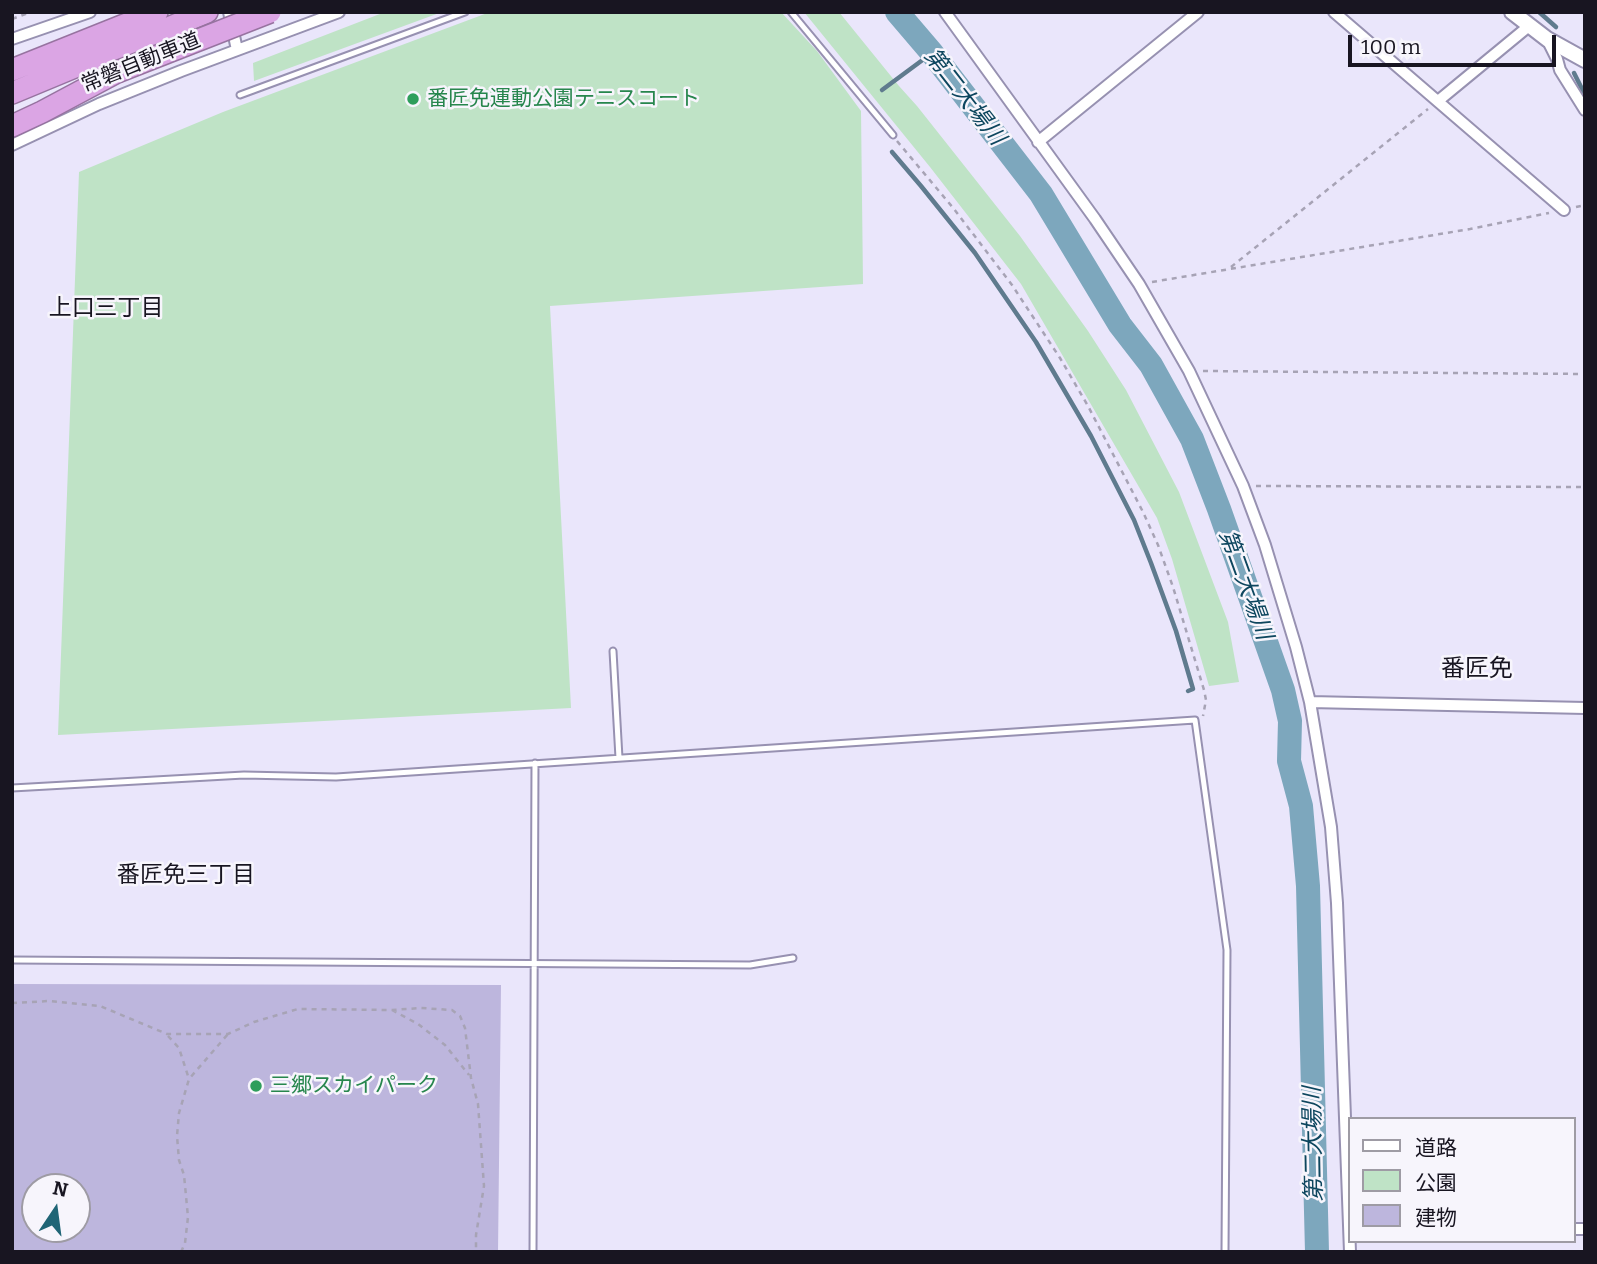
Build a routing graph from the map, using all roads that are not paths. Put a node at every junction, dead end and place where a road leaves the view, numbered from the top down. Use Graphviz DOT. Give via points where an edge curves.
graph roads {
  1 [pos="90,12"];
  2 [pos="157,12"];
  3 [pos="207,12"];
  4 [pos="229,12"];
  5 [pos="270,12"];
  6 [pos="339,12"];
  7 [pos="465,12"];
  8 [pos="791,12"];
  9 [pos="945,12"];
  10 [pos="1198,12"];
  11 [pos="1334,12"];
  12 [pos="1512,12"];
  13 [pos="1529,26"];
  14 [pos="12,38"];
  15 [pos="1547,39"];
  16 [pos="237,50"];
  17 [pos="1585,60"];
  18 [pos="12,70"];
  19 [pos="117,72"];
  20 [pos="12,93"];
  21 [pos="240,95"];
  22 [pos="1438,101"];
  23 [pos="1585,110"];
  24 [pos="12,115"];
  25 [pos="12,126"];
  26 [pos="894,135"];
  27 [pos="1038,142"];
  28 [pos="12,145"];
  29 [pos="1564,210"];
  30 [pos="614,651"];
  31 [pos="1310,702"];
  32 [pos="1585,708"];
  33 [pos="618,758"];
  34 [pos="535,763"];
  35 [pos="12,788"];
  36 [pos="793,958"];
  37 [pos="12,960"];
  38 [pos="534,963"];
  39 [pos="1348,1177"];
  40 [pos="533,1252"];
  41 [pos="1225,1252"];
  1 -- 14 [label="street"];
  2 -- 18 [label="highway"];
  3 -- 20 [label="highway, 常磐自動車道"];
  4 -- 16 [label="street"];
  5 -- 19 [label="highway, 常磐自動車道, bridge"];
  6 -- 16 [label="street"];
  7 -- 21 [label="lane"];
  8 -- 26 [label="lane"];
  9 -- 27 [label="street"];
  10 -- 27 [label="street"];
  11 -- 22 [label="street"];
  12 -- 13 [label="street"];
  13 -- 15 [label="street"];
  13 -- 22 [label="street"];
  15 -- 17 [label="street"];
  15 -- 23 [label="street"];
  16 -- 28 [label="street" via="99,104"];
  19 -- 24 [label="highway, 常磐自動車道"];
  19 -- 25 [label="highway"];
  22 -- 29 [label="street"];
  27 -- 31 [label="street" via="1139,284 1189,371 1243,486 1276,579"];
  30 -- 33 [label="lane"];
  31 -- 32 [label="street"];
  31 -- 39 [label="street" via="1331,827"];
  33 -- 34 [label="lane"];
  33 -- 41 [label="lane" via="1195,720 1227,950"];
  34 -- 35 [label="lane" via="336,777 244,775"];
  34 -- 38 [label="lane"];
  36 -- 38 [label="lane" via="750,965"];
  37 -- 38 [label="lane"];
  38 -- 40 [label="lane"];
}
